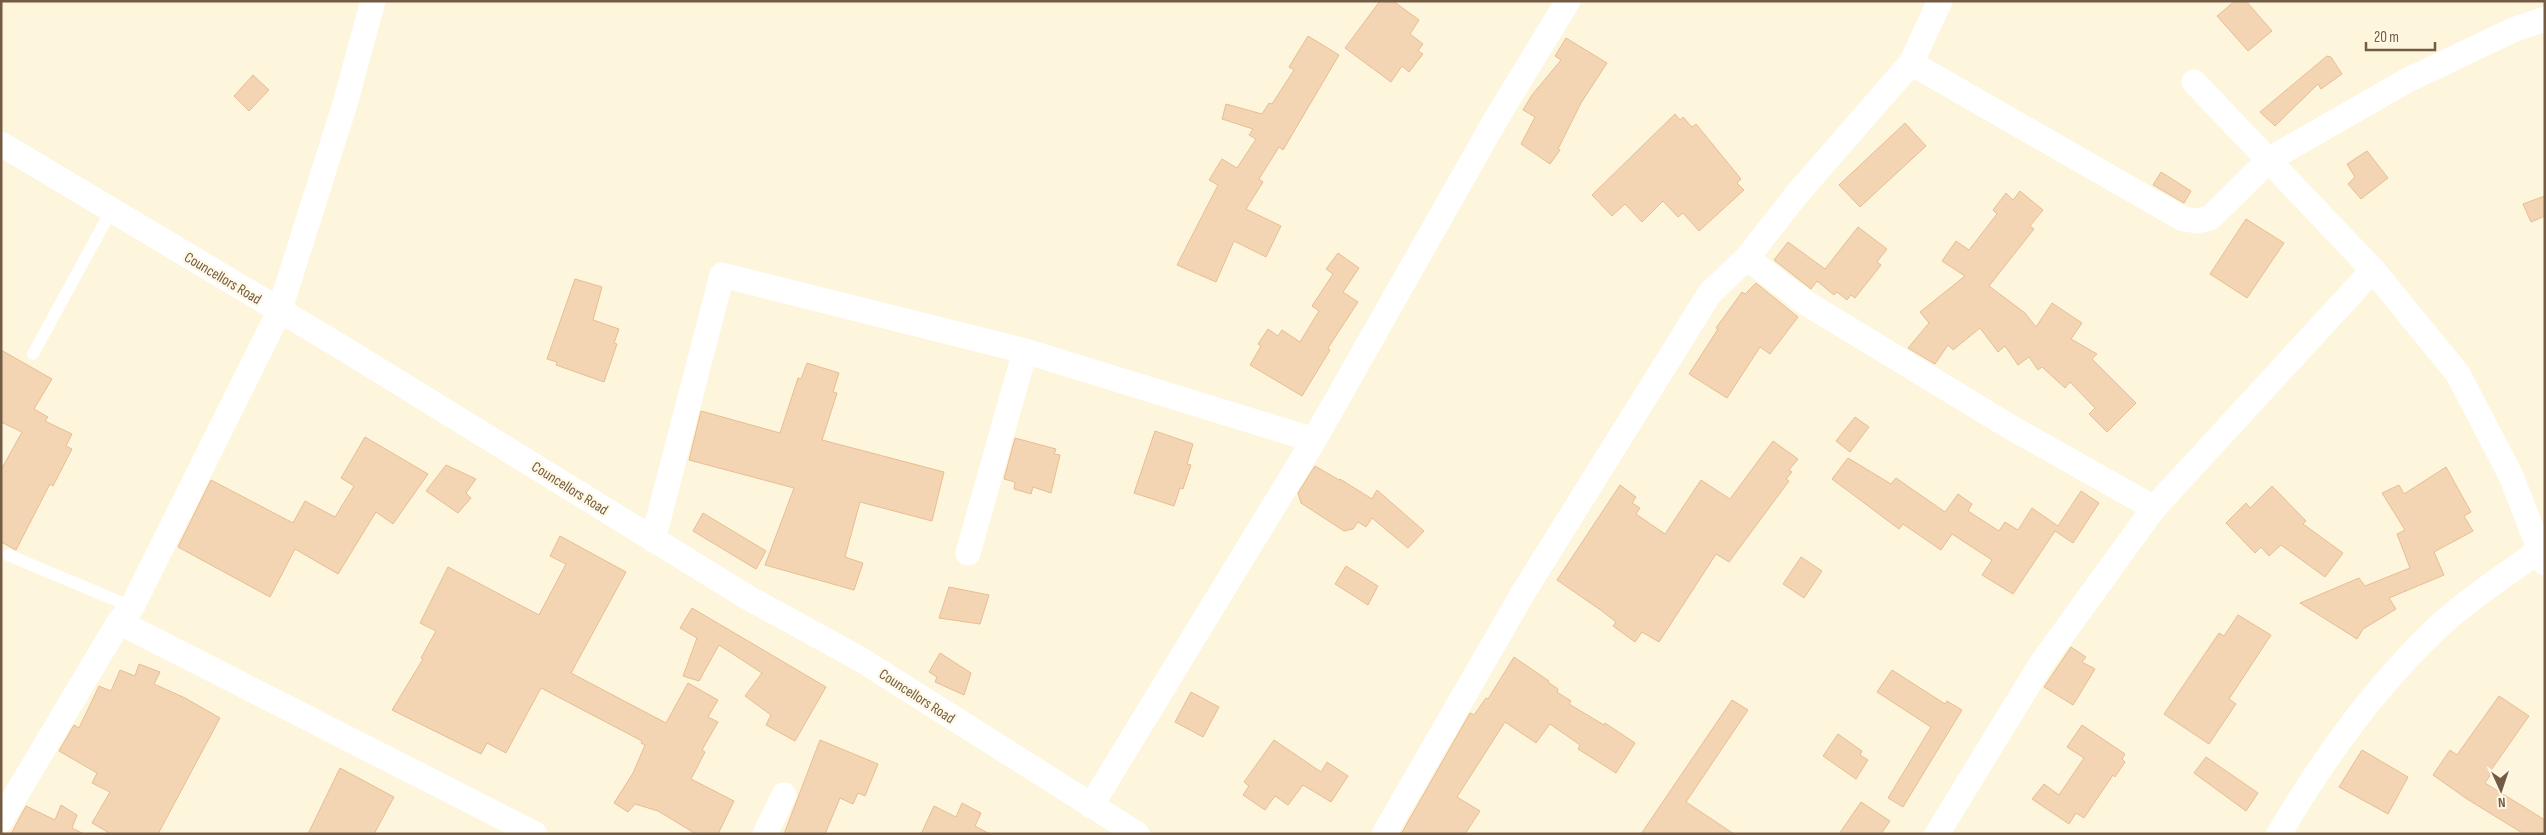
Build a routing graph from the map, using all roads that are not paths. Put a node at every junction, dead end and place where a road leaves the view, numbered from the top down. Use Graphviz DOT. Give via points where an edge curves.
graph roads {
  1 [pos="373,1"];
  2 [pos="1568,1"];
  3 [pos="1940,1"];
  4 [pos="2545,19"];
  5 [pos="1911,62"];
  6 [pos="2194,82"];
  7 [pos="1,144"];
  8 [pos="2270,159"];
  9 [pos="111,210"];
  10 [pos="1748,258"];
  11 [pos="2374,270"];
  12 [pos="278,312"];
  13 [pos="1025,351"];
  14 [pos="33,354"];
  15 [pos="1314,440"];
  16 [pos="2154,508"];
  17 [pos="653,540"];
  18 [pos="968,552"];
  19 [pos="8,554"];
  20 [pos="2542,557"];
  21 [pos="125,615"];
  22 [pos="784,795"];
  23 [pos="1091,806"];
  24 [pos="1,820"];
  25 [pos="535,834"];
  26 [pos="765,834"];
  27 [pos="1137,834"];
  28 [pos="1384,834"];
  29 [pos="1937,834"];
  30 [pos="2279,834"];
  1 -- 12 [label="street" via="345,104"];
  2 -- 15 [label="street" via="1496,119"];
  3 -- 5 [label="street"];
  4 -- 8 [label="street" via="2513,30 2406,82"];
  5 -- 8 [label="street" via="2184,219 2210,218"];
  5 -- 10 [label="street" via="1797,194"];
  6 -- 8 [label="street"];
  7 -- 9 [label="street, Councellors Road"];
  8 -- 11 [label="street"];
  9 -- 12 [label="street, Councellors Road"];
  9 -- 14 [label="lane"];
  10 -- 16 [label="street" via="1806,302 2012,428"];
  10 -- 28 [label="street" via="1710,293 1523,592"];
  11 -- 16 [label="street"];
  11 -- 20 [label="street" via="2458,374 2511,476"];
  12 -- 17 [label="street, Councellors Road" via="338,345"];
  12 -- 21 [label="street"];
  13 -- 15 [label="street"];
  13 -- 17 [label="street" via="722,275"];
  13 -- 18 [label="street"];
  15 -- 23 [label="street"];
  16 -- 29 [label="street" via="2041,664"];
  17 -- 23 [label="street, Councellors Road" via="747,598 860,659"];
  19 -- 21 [label="lane"];
  20 -- 30 [label="street" via="2494,582 2437,629 2371,697 2309,783"];
  21 -- 24 [label="street"];
  21 -- 25 [label="street"];
  22 -- 26 [label="street"];
  23 -- 27 [label="street, Councellors Road"];
}
